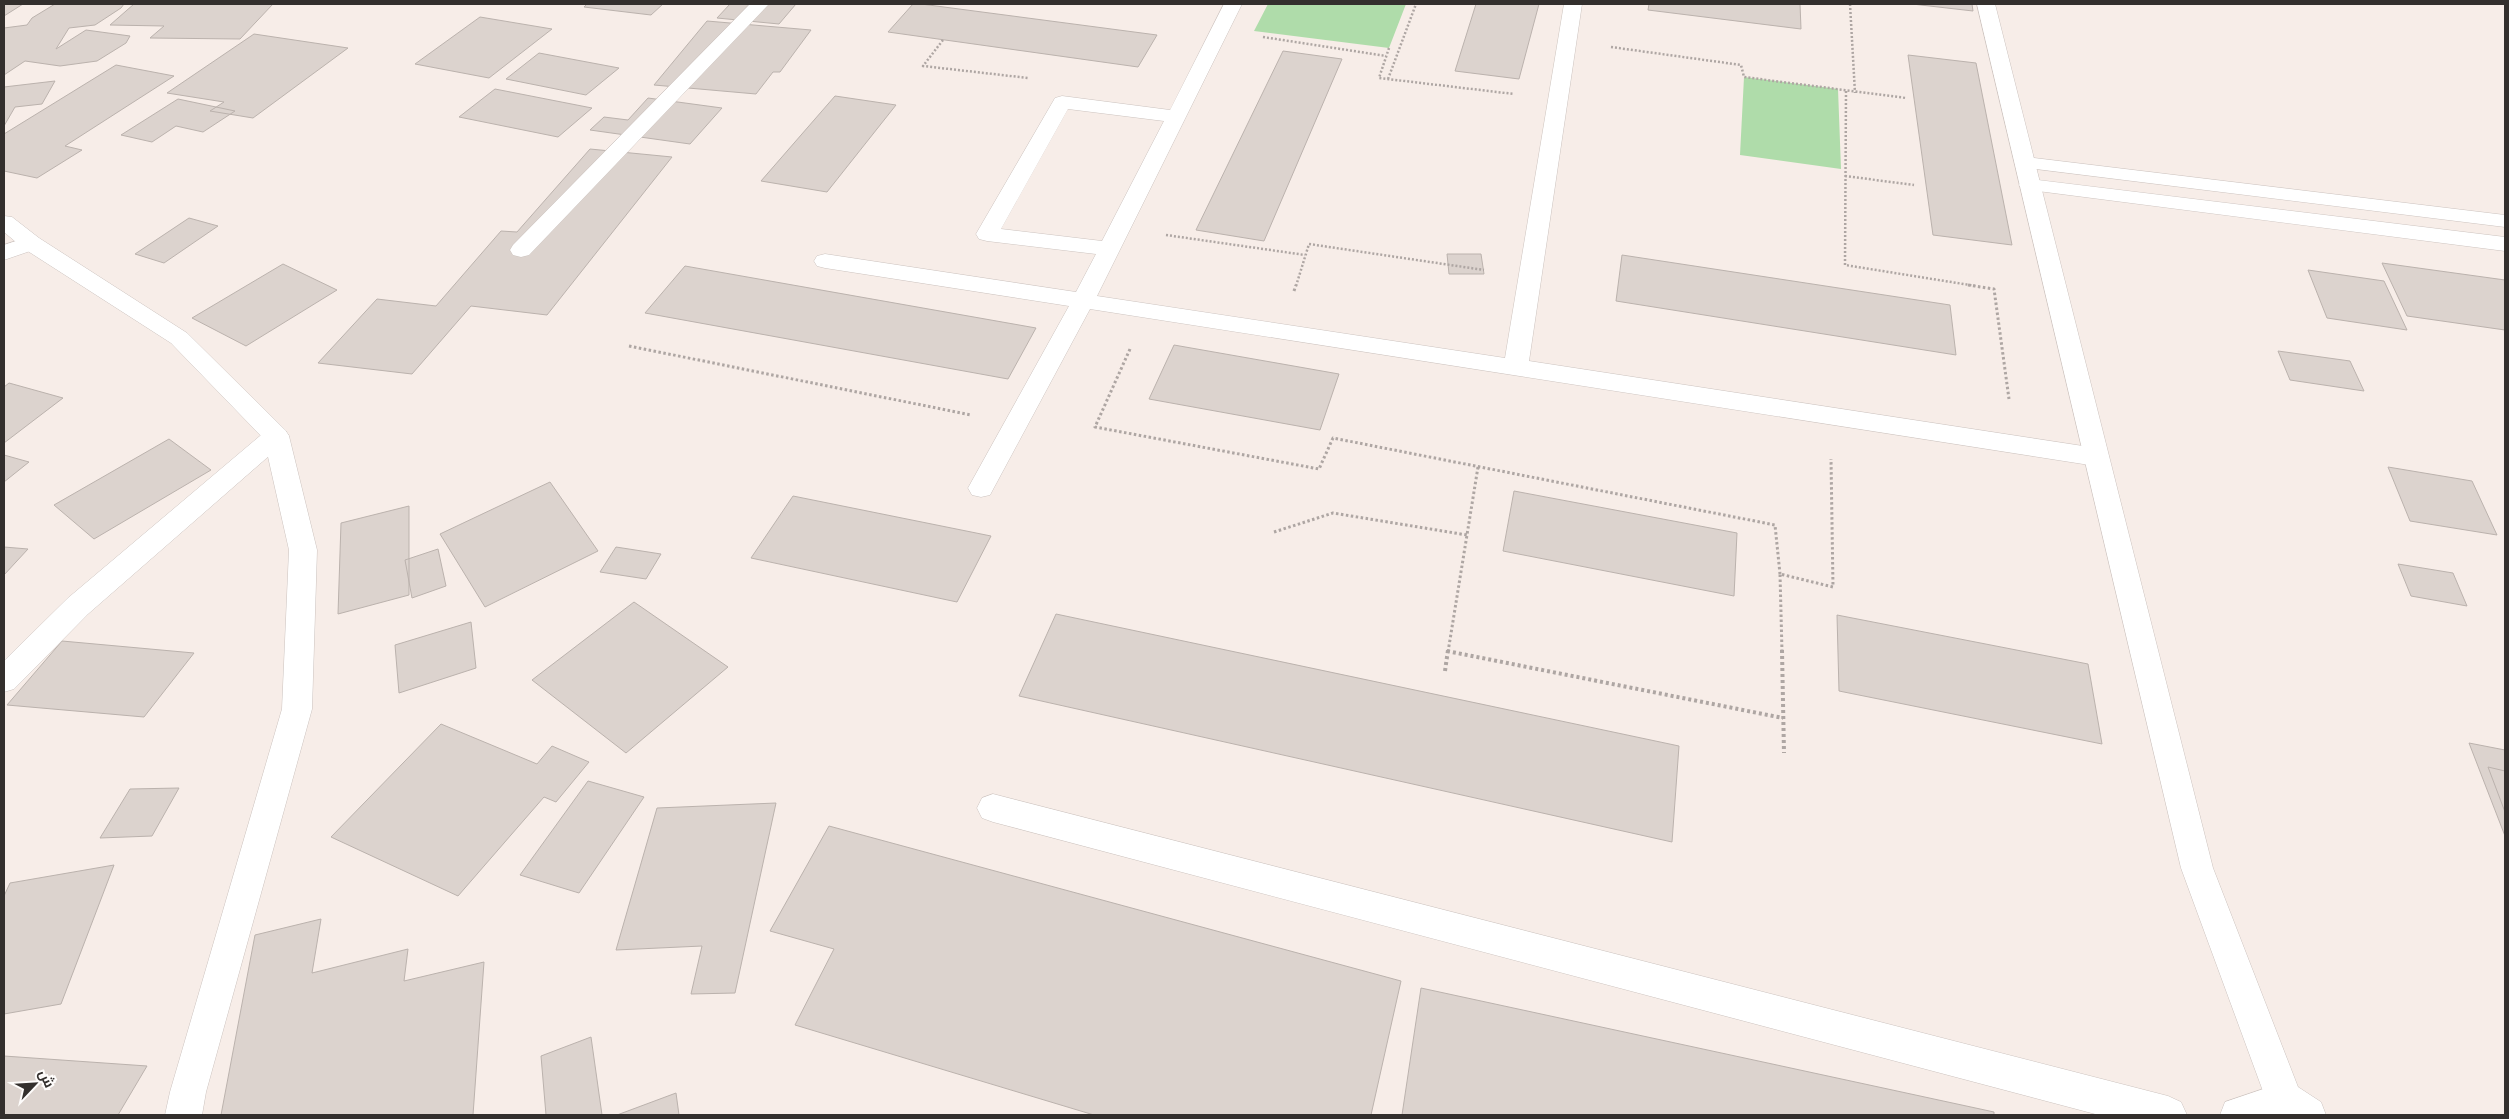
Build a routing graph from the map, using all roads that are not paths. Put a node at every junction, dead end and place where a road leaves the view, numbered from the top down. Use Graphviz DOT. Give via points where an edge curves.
graph roads {
  1 [pos="760,4"];
  2 [pos="1233,4"];
  3 [pos="1573,4"];
  4 [pos="1986,4"];
  5 [pos="1176,117"];
  6 [pos="2028,174"];
  7 [pos="2505,221"];
  8 [pos="4,222"];
  9 [pos="31,243"];
  10 [pos="2505,244"];
  11 [pos="1109,249"];
  12 [pos="521,250"];
  13 [pos="4,253"];
  14 [pos="825,261"];
  15 [pos="1083,301"];
  16 [pos="1516,368"];
  17 [pos="276,436"];
  18 [pos="2096,457"];
  19 [pos="981,488"];
  20 [pos="4,680"];
  21 [pos="993,808"];
  22 [pos="2293,1110"];
  23 [pos="184,1115"];
  24 [pos="2168,1115"];
  25 [pos="2238,1115"];
  1 -- 12 [label="street"];
  2 -- 5 [label="street"];
  3 -- 16 [label="street"];
  4 -- 6 [label="street"];
  5 -- 11 [label="street"];
  5 -- 11 [label="street" via="1062,102 987,234"];
  6 -- 7 [label="street"];
  6 -- 10 [label="street"];
  6 -- 18 [label="street"];
  8 -- 9 [label="street"];
  9 -- 13 [label="street"];
  9 -- 17 [label="street" via="179,338"];
  11 -- 15 [label="street"];
  14 -- 15 [label="street"];
  15 -- 16 [label="street"];
  15 -- 19 [label="street"];
  16 -- 18 [label="street"];
  17 -- 20 [label="street" via="78,606"];
  17 -- 23 [label="street" via="303,550 297,709"];
  18 -- 22 [label="street" via="2197,868"];
  21 -- 24 [label="street"];
  22 -- 25 [label="street"];
}
